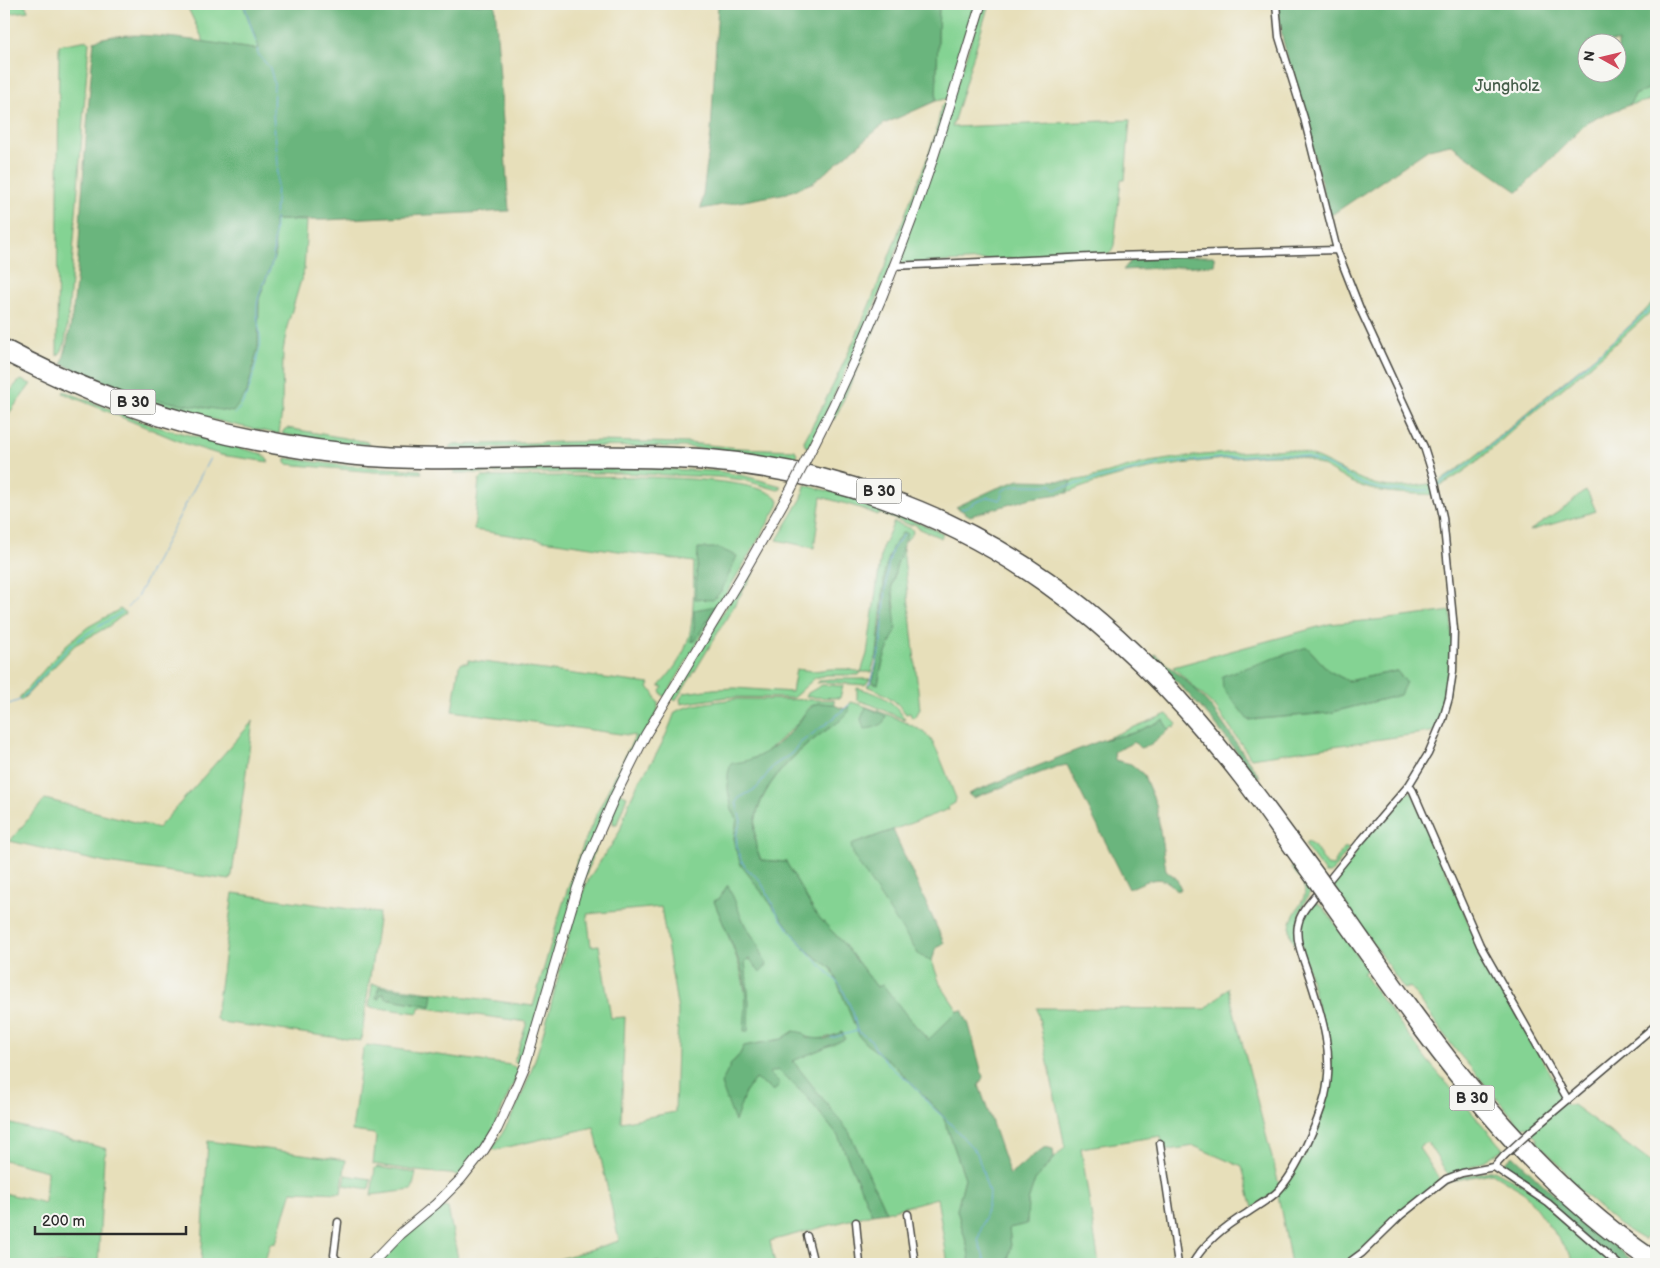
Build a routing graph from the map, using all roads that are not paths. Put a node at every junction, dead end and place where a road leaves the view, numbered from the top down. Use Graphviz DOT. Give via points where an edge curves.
graph roads {
  1 [pos="981,4"];
  2 [pos="1276,4"];
  3 [pos="1337,250"];
  4 [pos="893,266"];
  5 [pos="4,345"];
  6 [pos="4,355"];
  7 [pos="269,442"];
  8 [pos="1409,786"];
  9 [pos="1321,879"];
  10 [pos="1315,896"];
  11 [pos="1331,898"];
  12 [pos="1656,1025"];
  13 [pos="1568,1100"];
  14 [pos="1160,1143"];
  15 [pos="1494,1167"];
  16 [pos="908,1214"];
  17 [pos="338,1222"];
  18 [pos="856,1222"];
  19 [pos="807,1236"];
  20 [pos="1656,1258"];
  21 [pos="344,1264"];
  22 [pos="371,1264"];
  23 [pos="814,1264"];
  24 [pos="860,1264"];
  25 [pos="915,1264"];
  26 [pos="1178,1264"];
  27 [pos="1192,1264"];
  28 [pos="1347,1264"];
  29 [pos="1618,1264"];
  30 [pos="1651,1264"];
  1 -- 4 [label="street" via="930,168"];
  2 -- 3 [label="street" via="1279,37 1304,118"];
  3 -- 4 [label="street"];
  3 -- 8 [label="street" via="1361,311 1424,447 1443,517 1454,629 1453,671 1443,719"];
  4 -- 22 [label="street, bridge" via="858,350 790,491 646,734 615,796 577,889 525,1066 497,1128 472,1166"];
  5 -- 7 [label="highway, B 30" via="128,400"];
  6 -- 7 [label="highway, B 30" via="126,409 168,422"];
  7 -- 9 [label="highway, B 30" via="394,453 705,455 762,462 842,479 917,506 1013,554 1085,605 1118,633 1206,724"];
  8 -- 9 [label="street"];
  8 -- 13 [label="street" via="1480,945"];
  9 -- 11 [label="highway, B 30, bridge"];
  10 -- 27 [label="street" via="1301,914 1297,933 1329,1054 1328,1083 1320,1112 1289,1177 1278,1191 1220,1231"];
  11 -- 20 [label="highway, B 30" via="1458,1067 1512,1132 1563,1183"];
  11 -- 30 [label="highway, B 30" via="1452,1075 1481,1109 1553,1186 1614,1238"];
  12 -- 13 [label="street"];
  13 -- 15 [label="street, bridge"];
  14 -- 26 [label="street"];
  15 -- 28 [label="street" via="1446,1179"];
  15 -- 29 [label="street" via="1548,1203"];
  16 -- 25 [label="street"];
  17 -- 21 [label="street" via="334,1255"];
  18 -- 24 [label="street"];
  19 -- 23 [label="street"];
}
